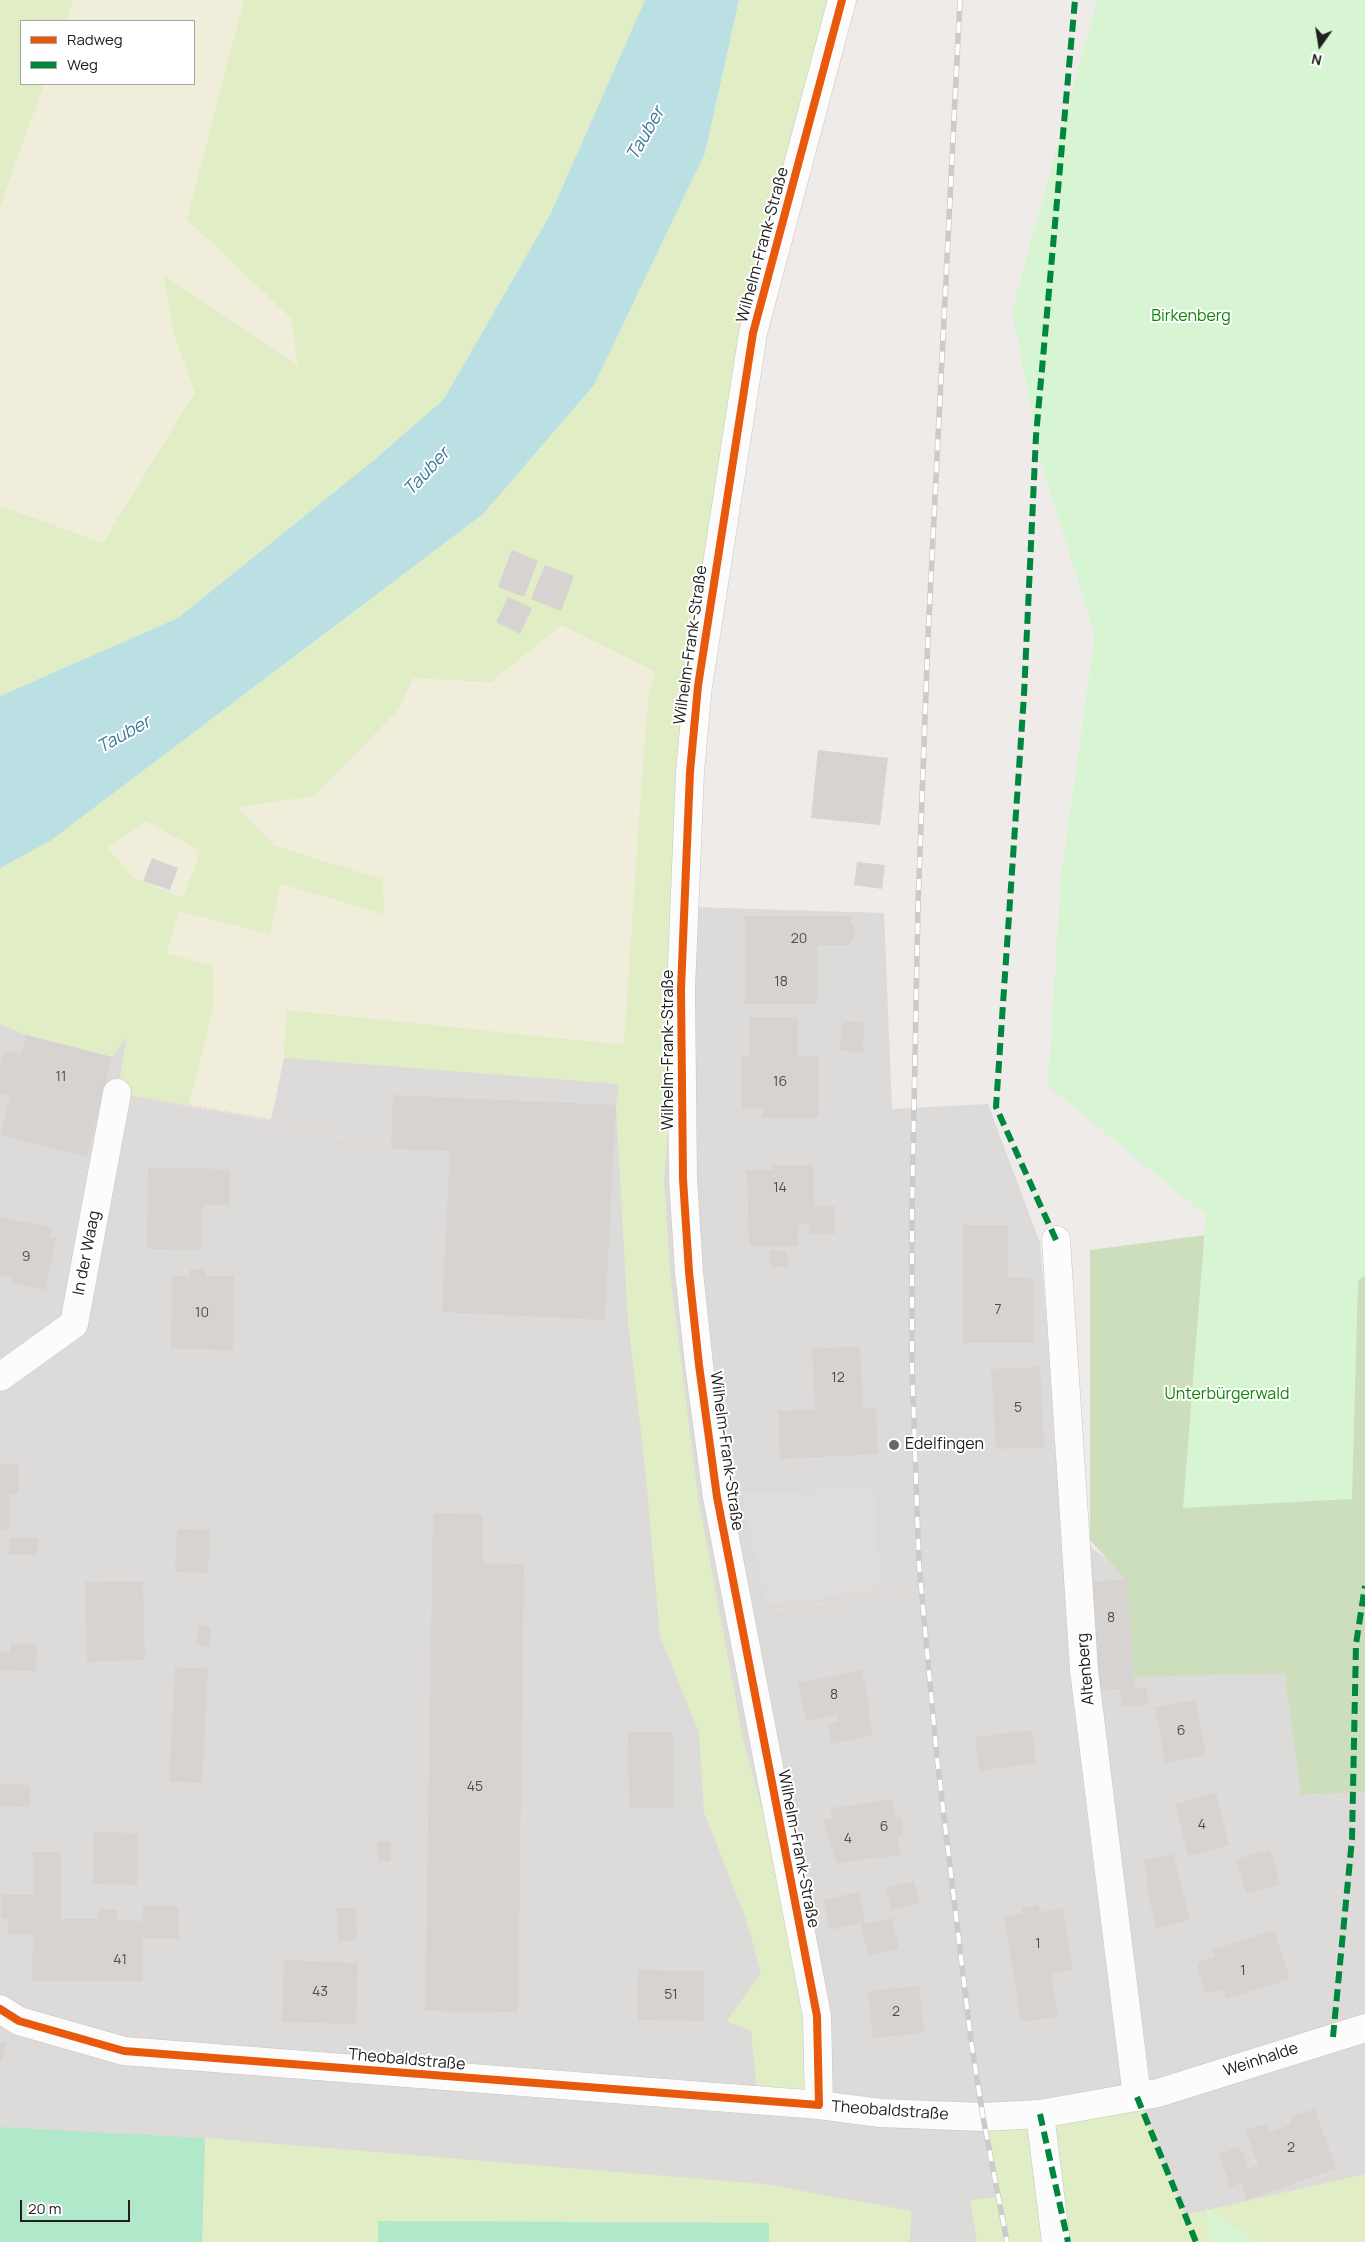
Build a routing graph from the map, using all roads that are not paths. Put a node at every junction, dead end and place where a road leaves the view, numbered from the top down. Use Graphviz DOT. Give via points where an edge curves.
graph roads {
  1 [pos="842,0"];
  2 [pos="117,1093"];
  3 [pos="1056,1240"];
  4 [pos="0,1377"];
  5 [pos="0,2009"];
  6 [pos="1365,2028"];
  7 [pos="1147,2095"];
  8 [pos="819,2106"];
  9 [pos="1040,2114"];
  10 [pos="1056,2242"];
  1 -- 8 [label="street, Wilhelm-Frank-Straße" via="753,333 698,686 690,772 681,989 684,1188 699,1365 717,1497 817,2016"];
  2 -- 4 [label="street, In der Waag" via="74,1324"];
  3 -- 7 [label="street, Altenberg" via="1084,1670"];
  5 -- 8 [label="street, Theobaldstraße" via="19,2022 124,2051"];
  6 -- 7 [label="street, Weinhalde"];
  7 -- 9 [label="street, Theobaldstraße"];
  8 -- 9 [label="street, Theobaldstraße" via="880,2113 982,2117"];
  9 -- 10 [label="street"];
}
